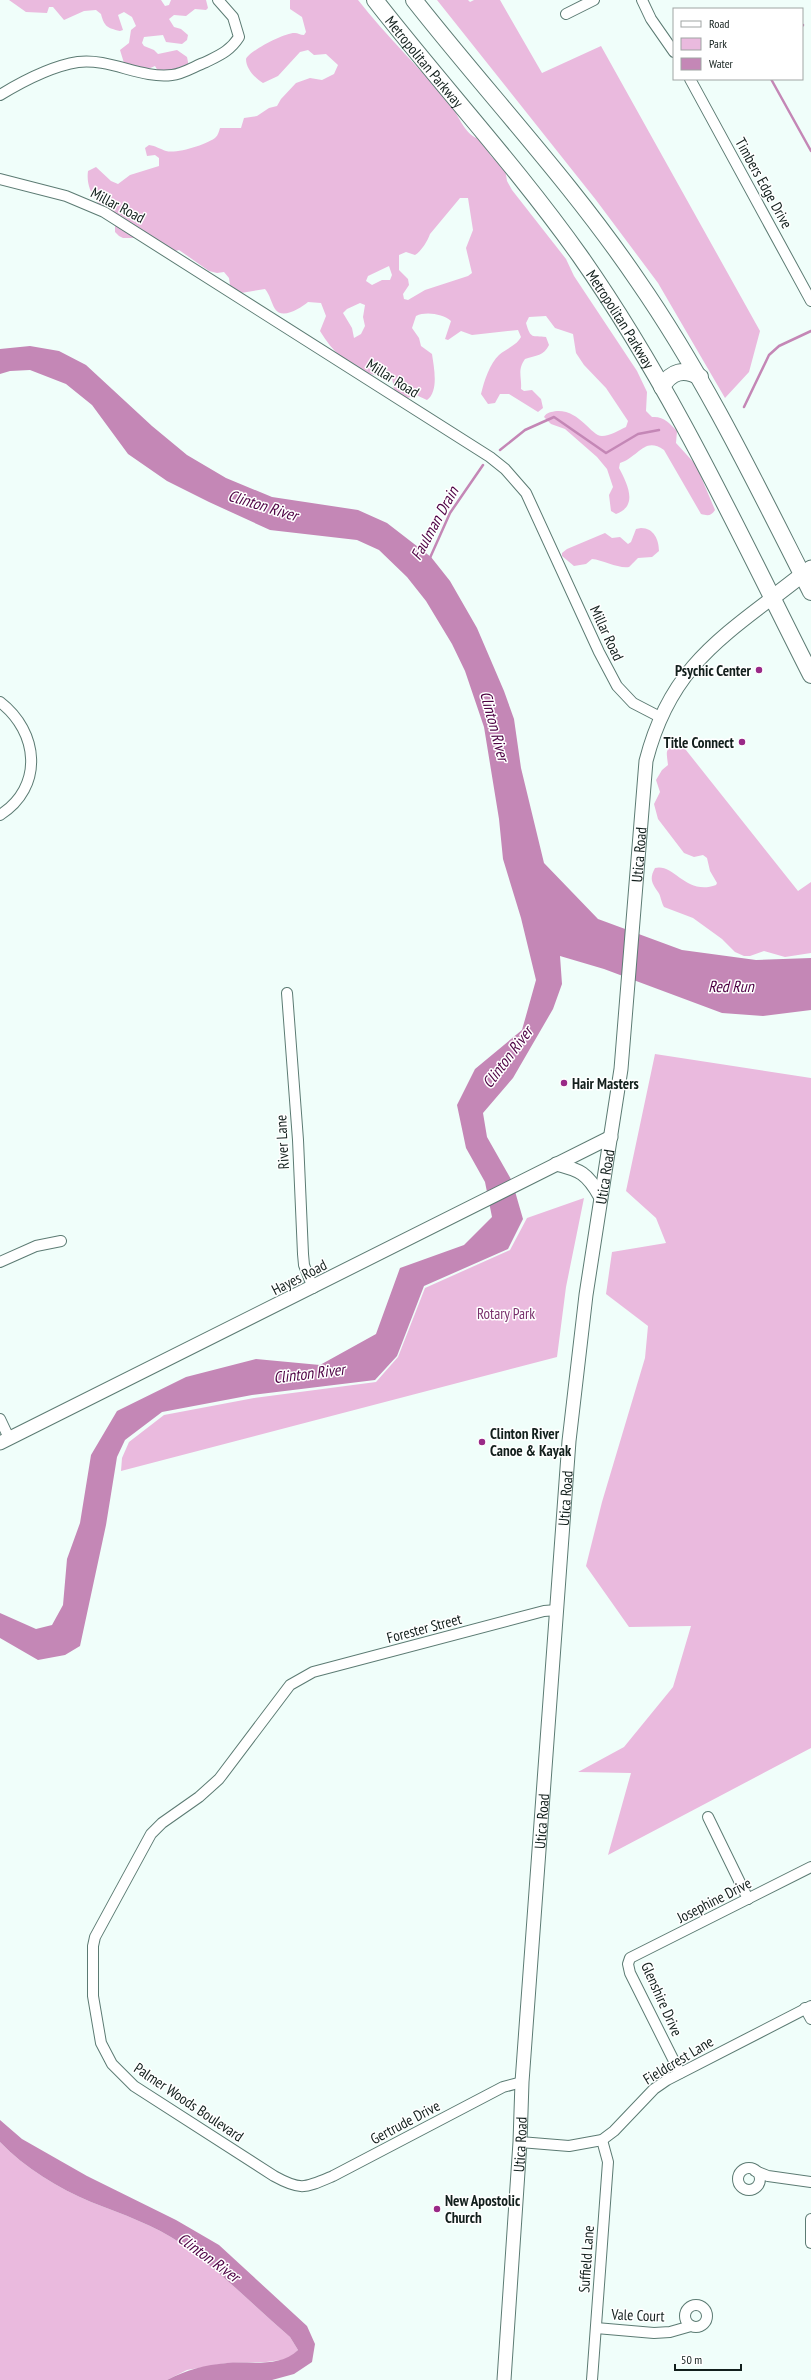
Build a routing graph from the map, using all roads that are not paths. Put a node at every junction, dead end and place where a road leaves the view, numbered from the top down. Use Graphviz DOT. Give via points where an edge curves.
graph roads {
  1 [pos="218,0"];
  2 [pos="374,0"];
  3 [pos="414,0"];
  4 [pos="594,0"];
  5 [pos="642,0"];
  6 [pos="566,14"];
  7 [pos="673,51"];
  8 [pos="691,80"];
  9 [pos="0,95"];
  10 [pos="0,179"];
  11 [pos="811,301"];
  12 [pos="700,377"];
  13 [pos="662,387"];
  14 [pos="806,571"];
  15 [pos="811,592"];
  16 [pos="772,598"];
  17 [pos="811,675"];
  18 [pos="0,702"];
  19 [pos="660,717"];
  20 [pos="0,815"];
  21 [pos="287,992"];
  22 [pos="611,1137"];
  23 [pos="556,1164"];
  24 [pos="600,1196"];
  25 [pos="61,1241"];
  26 [pos="0,1262"];
  27 [pos="313,1288"];
  28 [pos="0,1419"];
  29 [pos="5,1441"];
  30 [pos="558,1610"];
  31 [pos="298,1679"];
  32 [pos="708,1817"];
  33 [pos="811,1867"];
  34 [pos="748,1899"];
  35 [pos="630,1958"];
  36 [pos="808,2007"];
  37 [pos="811,2019"];
  38 [pos="680,2073"];
  39 [pos="522,2082"];
  40 [pos="602,2140"];
  41 [pos="520,2142"];
  42 [pos="755,2171"];
  43 [pos="768,2176"];
  44 [pos="811,2182"];
  45 [pos="758,2184"];
  46 [pos="301,2187"];
  47 [pos="811,2219"];
  48 [pos="811,2243"];
  49 [pos="688,2322"];
  50 [pos="596,2328"];
  51 [pos="504,2380"];
  52 [pos="592,2380"];
  1 -- 9 [label="street" via="232,17 239,37 223,54 172,75 79,62 52,70"];
  2 -- 13 [label="main road, Metropolitan Parkway" via="562,232 613,305"];
  3 -- 12 [label="main road, Metropolitan Parkway" via="594,221 661,314"];
  4 -- 6 [label="street"];
  5 -- 7 [label="street" via="651,19"];
  8 -- 11 [label="street, Timbers Edge Drive"];
  10 -- 19 [label="street, Millar Road" via="66,196 104,212 490,457 505,469 526,494 617,686 633,703"];
  12 -- 13 [label="main road" via="691,372 679,372 669,377"];
  12 -- 14 [label="main road, Metropolitan Parkway"];
  13 -- 16 [label="main road, Metropolitan Parkway" via="696,447"];
  14 -- 15 [label="main road, Metropolitan Parkway"];
  14 -- 16 [label="main road, Utica Road"];
  16 -- 17 [label="main road, Metropolitan Parkway"];
  16 -- 19 [label="street, Utica Road" via="723,635 702,655 676,688"];
  18 -- 20 [label="street" via="22,723 32,757 24,790"];
  19 -- 22 [label="street, Utica Road" via="646,761 628,993"];
  21 -- 27 [label="street, River Lane" via="298,1140 302,1254"];
  22 -- 23 [label="street, Hayes Road"];
  22 -- 24 [label="street, Utica Road"];
  23 -- 24 [label="street" via="580,1171 593,1184"];
  23 -- 27 [label="street, Hayes Road"];
  24 -- 30 [label="street, Utica Road" via="569,1441"];
  25 -- 26 [label="street" via="36,1246"];
  27 -- 29 [label="street, Hayes Road"];
  28 -- 29 [label="street"];
  30 -- 31 [label="street, Forester Street" via="544,1611 337,1666"];
  30 -- 39 [label="street, Utica Road"];
  31 -- 46 [label="street, Palmer Woods Boulevard" via="290,1685 219,1779 199,1797 162,1823 152,1834 95,1937 92,1975 93,1996 102,2043 107,2055 121,2074 146,2094 258,2166 289,2185"];
  32 -- 34 [label="street"];
  33 -- 34 [label="street, Josephine Drive"];
  34 -- 35 [label="street, Josephine Drive"];
  35 -- 38 [label="street, Glenshire Drive" via="630,1973"];
  36 -- 37 [label="street"];
  36 -- 38 [label="street, Fieldcrest Lane"];
  38 -- 40 [label="street, Fieldcrest Lane" via="654,2090"];
  39 -- 41 [label="street, Utica Road"];
  39 -- 46 [label="street, Gertrude Drive" via="503,2087 333,2176"];
  40 -- 41 [label="street, Fieldcrest Lane" via="569,2146"];
  40 -- 50 [label="street, Suffield Lane" via="608,2162"];
  41 -- 51 [label="street, Utica Road"];
  42 -- 43 [label="street"];
  42 -- 45 [label="street" via="759,2177"];
  42 -- 45 [label="street" via="745,2169 739,2173 738,2180 741,2187 747,2190 754,2189"];
  43 -- 44 [label="street"];
  43 -- 45 [label="street"];
  47 -- 48 [label="street"];
  49 -- 50 [label="street, Vale Court" via="670,2332"];
  50 -- 52 [label="street, Suffield Lane"];
}
